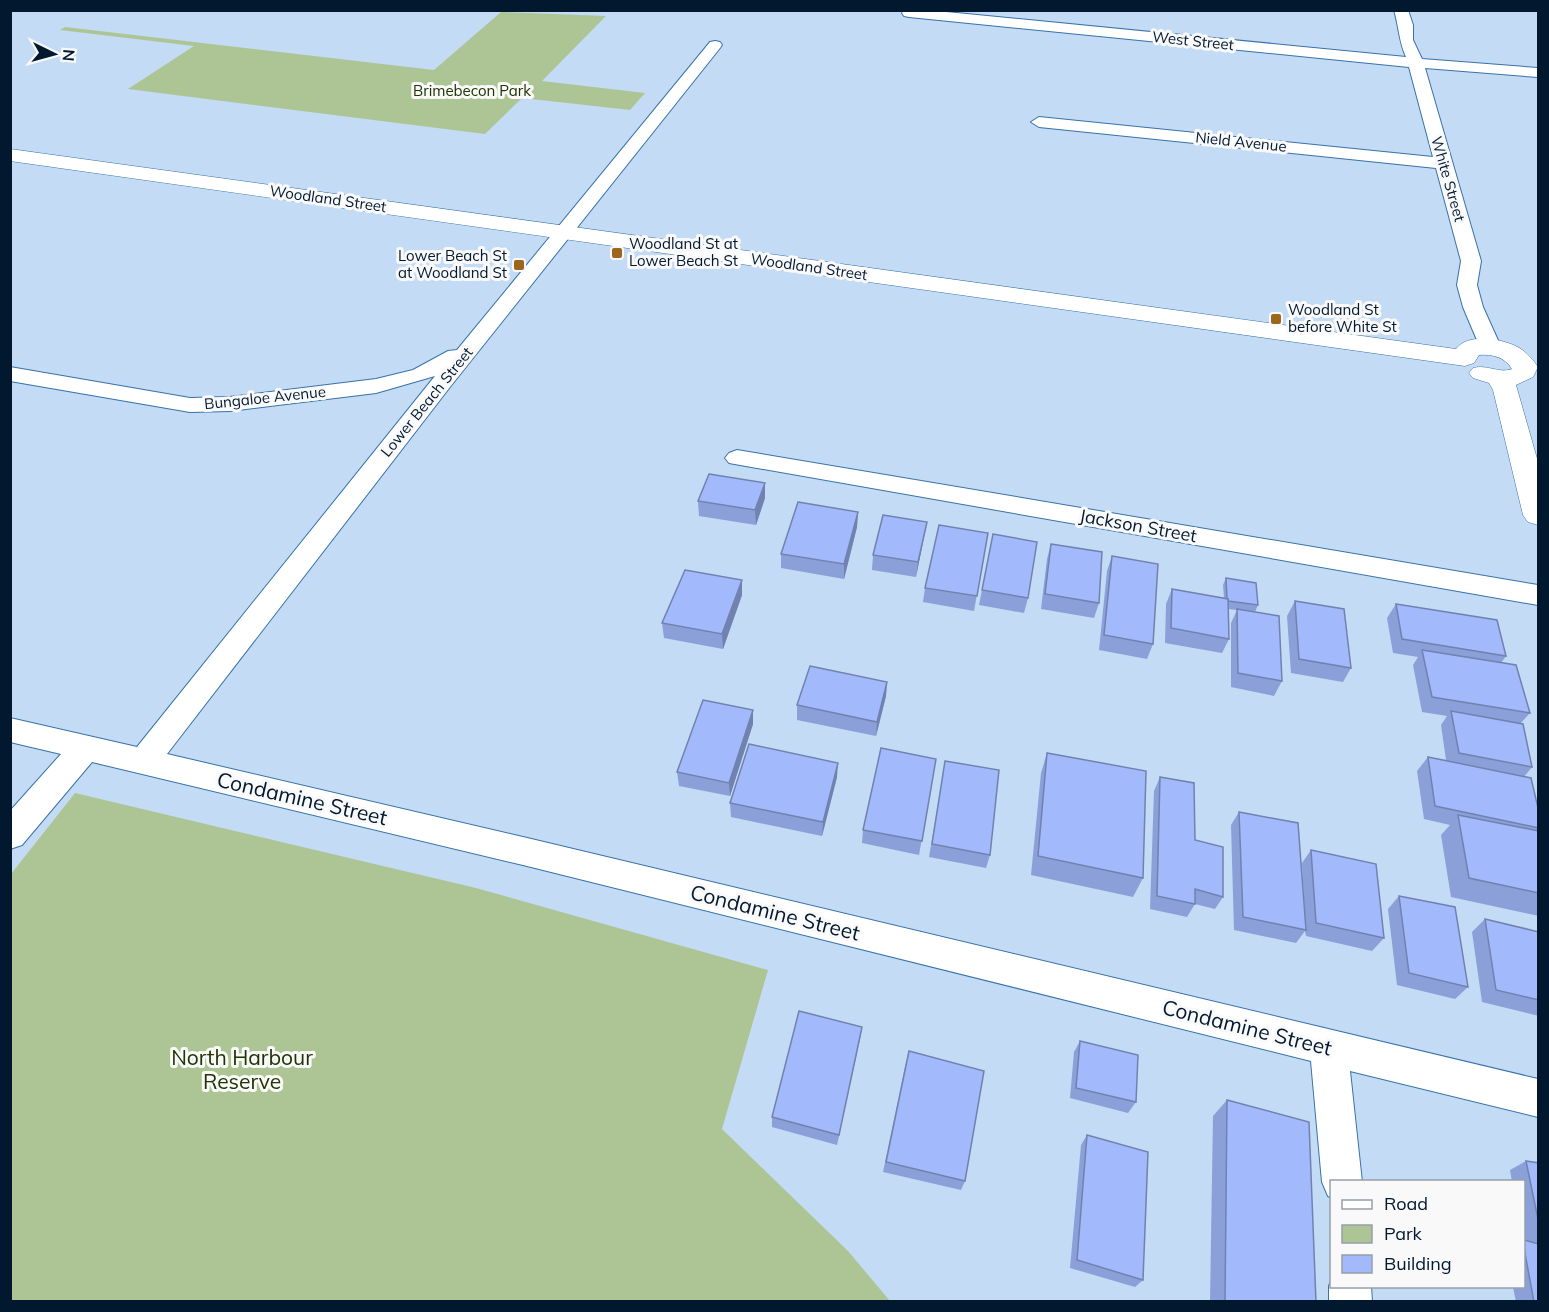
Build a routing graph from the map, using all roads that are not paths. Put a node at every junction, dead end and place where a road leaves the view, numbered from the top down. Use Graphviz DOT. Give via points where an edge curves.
graph roads {
  1 [pos="1401,10"];
  2 [pos="909,13"];
  3 [pos="715,45"];
  4 [pos="1416,63"];
  5 [pos="1477,69"];
  6 [pos="1539,72"];
  7 [pos="1539,79"];
  8 [pos="1039,122"];
  9 [pos="10,155"];
  10 [pos="1443,163"];
  11 [pos="563,233"];
  12 [pos="475,343"];
  13 [pos="1490,347"];
  14 [pos="1465,358"];
  15 [pos="1532,368"];
  16 [pos="10,375"];
  17 [pos="1499,378"];
  18 [pos="737,458"];
  19 [pos="1539,515"];
  20 [pos="1539,595"];
  21 [pos="10,729"];
  22 [pos="85,748"];
  23 [pos="143,762"];
  24 [pos="10,835"];
  25 [pos="1329,1049"];
  26 [pos="1539,1098"];
  27 [pos="1342,1180"];
  1 -- 4 [label="street, White Street" via="1406,40"];
  2 -- 4 [label="street, West Street"];
  3 -- 11 [label="street, Lower Beach Street"];
  4 -- 5 [label="street, West Street"];
  4 -- 10 [label="street, White Street"];
  5 -- 6 [label="street, West Street"];
  5 -- 7 [label="street, West Street"];
  8 -- 10 [label="street, Nield Avenue"];
  9 -- 11 [label="street, Woodland Street"];
  10 -- 13 [label="street, White Street" via="1471,261 1467,285"];
  11 -- 12 [label="street, Lower Beach Street"];
  11 -- 14 [label="street, Woodland Street"];
  12 -- 16 [label="street, Bungaloe Avenue" via="438,368 401,381 230,404 190,405"];
  12 -- 23 [label="street, Lower Beach Street"];
  13 -- 14 [label="street" via="1468,350"];
  13 -- 15 [label="street" via="1509,352"];
  14 -- 17 [label="street" via="1473,368"];
  15 -- 17 [label="street" via="1519,377"];
  17 -- 19 [label="street" via="1506,390"];
  18 -- 20 [label="street, Jackson Street"];
  21 -- 22 [label="street, Condamine Street"];
  22 -- 23 [label="street, Condamine Street"];
  22 -- 24 [label="street"];
  23 -- 25 [label="street, Condamine Street"];
  25 -- 26 [label="street, Condamine Street"];
  25 -- 27 [label="street"];
}
